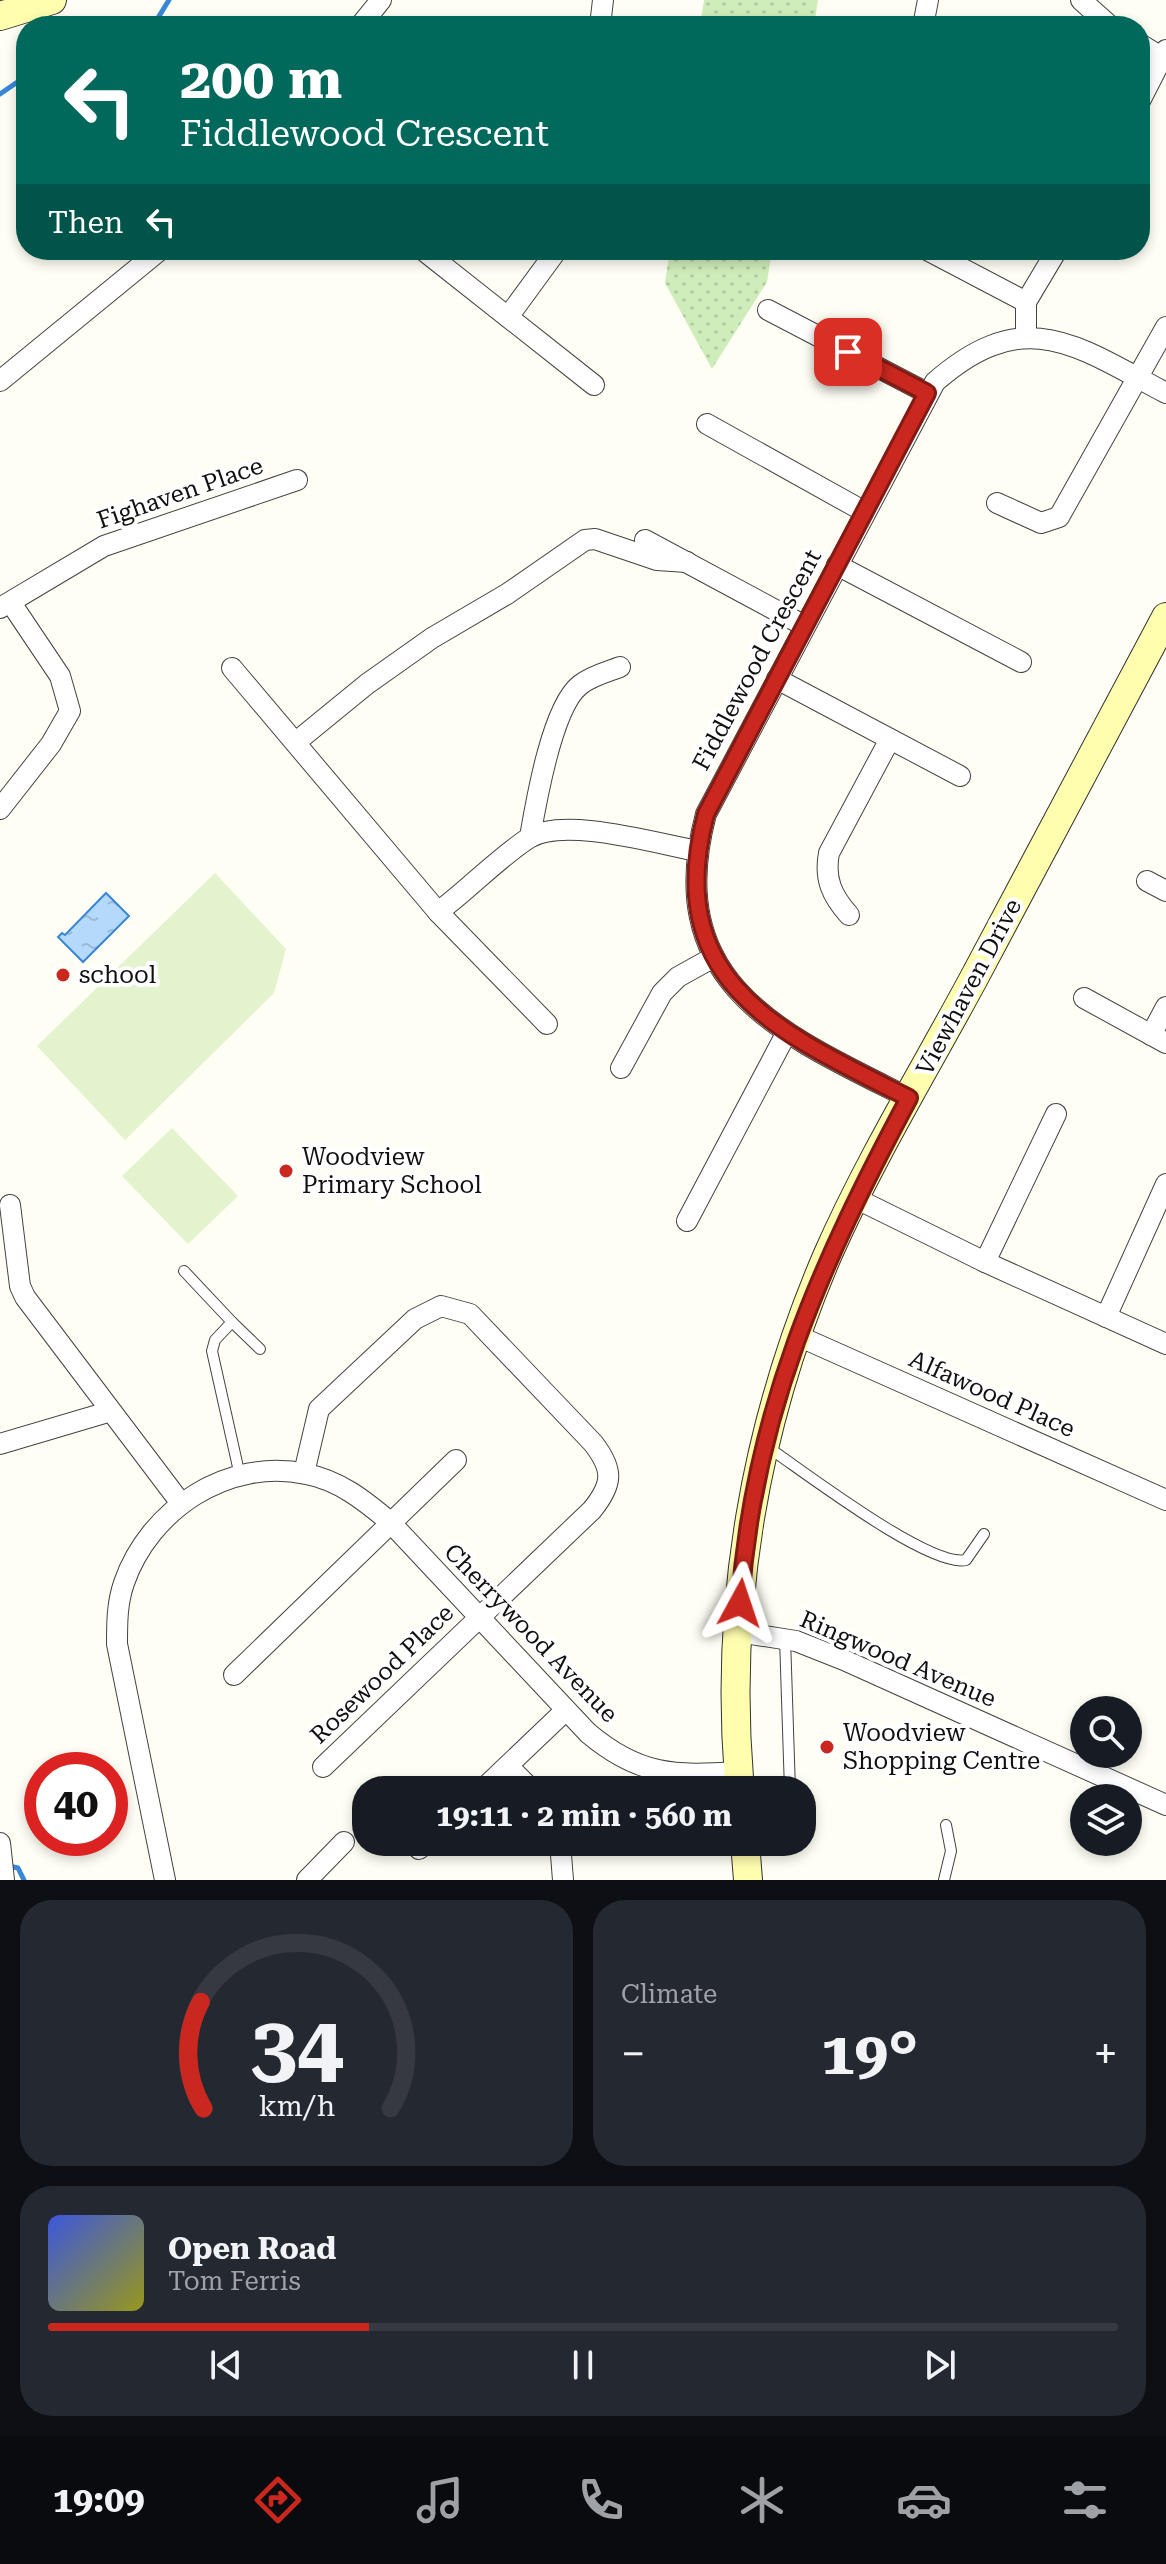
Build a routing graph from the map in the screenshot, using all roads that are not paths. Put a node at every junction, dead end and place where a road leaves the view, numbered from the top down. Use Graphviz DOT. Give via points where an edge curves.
graph roads {
  1 [pos="52,0"];
  2 [pos="381,0"];
  3 [pos="1081,0"];
  4 [pos="0,16"];
  5 [pos="368,16"];
  6 [pos="1099,16"];
  7 [pos="1165,56"];
  8 [pos="1150,83"];
  9 [pos="148,260"];
  10 [pos="436,260"];
  11 [pos="550,260"];
  12 [pos="946,260"];
  13 [pos="1051,260"];
  14 [pos="1026,302"];
  15 [pos="768,310"];
  16 [pos="508,317"];
  17 [pos="1166,327"];
  18 [pos="1026,336"];
  19 [pos="1137,377"];
  20 [pos="0,381"];
  21 [pos="594,385"];
  22 [pos="927,393"];
  23 [pos="1166,393"];
  24 [pos="707,424"];
  25 [pos="297,480"];
  26 [pos="997,503"];
  27 [pos="865,512"];
  28 [pos="645,540"];
  29 [pos="687,562"];
  30 [pos="837,565"];
  31 [pos="6,606"];
  32 [pos="1166,617"];
  33 [pos="805,626"];
  34 [pos="1021,662"];
  35 [pos="620,667"];
  36 [pos="232,668"];
  37 [pos="777,679"];
  38 [pos="890,739"];
  39 [pos="296,742"];
  40 [pos="960,776"];
  41 [pos="0,809"];
  42 [pos="530,837"];
  43 [pos="698,851"];
  44 [pos="1147,881"];
  45 [pos="1166,891"];
  46 [pos="438,912"];
  47 [pos="849,915"];
  48 [pos="714,957"];
  49 [pos="1084,998"];
  50 [pos="1166,1007"];
  51 [pos="547,1024"];
  52 [pos="786,1034"];
  53 [pos="1158,1039"];
  54 [pos="621,1068"];
  55 [pos="909,1098"];
  56 [pos="1056,1114"];
  57 [pos="1166,1184"];
  58 [pos="855,1198"];
  59 [pos="10,1205"];
  60 [pos="687,1221"];
  61 [pos="985,1262"];
  62 [pos="184,1271"];
  63 [pos="1106,1317"];
  64 [pos="232,1322"];
  65 [pos="796,1335"];
  66 [pos="1166,1344"];
  67 [pos="260,1349"];
  68 [pos="108,1412"];
  69 [pos="0,1444"];
  70 [pos="764,1445"];
  71 [pos="456,1460"];
  72 [pos="304,1473"];
  73 [pos="240,1476"];
  74 [pos="1165,1498"];
  75 [pos="180,1502"];
  76 [pos="390,1522"];
  77 [pos="984,1534"];
  78 [pos="477,1617"];
  79 [pos="738,1632"];
  80 [pos="785,1638"];
  81 [pos="234,1675"];
  82 [pos="566,1710"];
  83 [pos="508,1766"];
  84 [pos="323,1767"];
  85 [pos="497,1776"];
  86 [pos="518,1776"];
  87 [pos="698,1776"];
  88 [pos="739,1776"];
  89 [pos="790,1776"];
  90 [pos="1166,1805"];
  91 [pos="946,1825"];
  92 [pos="344,1842"];
  93 [pos="0,1843"];
  94 [pos="561,1856"];
  95 [pos="746,1856"];
  96 [pos="4,1880"];
  97 [pos="165,1880"];
  98 [pos="307,1880"];
  99 [pos="563,1880"];
  100 [pos="748,1880"];
  101 [pos="944,1880"];
  1 -- 4 [label="street"];
  2 -- 5 [label="street"];
  3 -- 6 [label="street"];
  7 -- 8 [label="street"];
  9 -- 20 [label="street"];
  10 -- 16 [label="street"];
  11 -- 16 [label="street"];
  12 -- 14 [label="street"];
  13 -- 14 [label="street"];
  14 -- 18 [label="street"];
  15 -- 22 [label="street"];
  16 -- 21 [label="street"];
  17 -- 19 [label="street"];
  18 -- 19 [label="street, Fiddlewood Crescent" via="1076,345"];
  18 -- 22 [label="street, Fiddlewood Crescent" via="973,354"];
  19 -- 23 [label="street, Fiddlewood Crescent"];
  19 -- 26 [label="street" via="1059,517 1041,523"];
  22 -- 27 [label="street, Fiddlewood Crescent"];
  24 -- 27 [label="street"];
  25 -- 31 [label="street, Fighaven Place" via="104,546"];
  27 -- 30 [label="street, Fiddlewood Crescent"];
  28 -- 29 [label="street"];
  29 -- 33 [label="street"];
  29 -- 39 [label="street" via="657,560 585,540 432,638"];
  30 -- 33 [label="street, Fiddlewood Crescent"];
  30 -- 34 [label="street"];
  31 -- 41 [label="street" via="60,676 70,711"];
  32 -- 55 [label="street, Viewhaven Drive"];
  33 -- 37 [label="street, Fiddlewood Crescent"];
  35 -- 42 [label="street" via="579,686 564,711"];
  36 -- 39 [label="street"];
  37 -- 38 [label="street"];
  37 -- 43 [label="street, Fiddlewood Crescent" via="706,814"];
  38 -- 40 [label="street"];
  38 -- 47 [label="street" via="829,853 826,868 833,897"];
  39 -- 46 [label="street"];
  42 -- 43 [label="street" via="586,831"];
  42 -- 46 [label="street"];
  43 -- 48 [label="street, Fiddlewood Crescent" via="696,895"];
  44 -- 45 [label="street"];
  46 -- 51 [label="street"];
  48 -- 52 [label="street, Fiddlewood Crescent" via="749,1004"];
  48 -- 54 [label="street" via="678,977 662,993"];
  49 -- 53 [label="street"];
  50 -- 53 [label="street"];
  52 -- 55 [label="street, Fiddlewood Crescent"];
  52 -- 60 [label="street"];
  55 -- 58 [label="street, Viewhaven Drive"];
  56 -- 61 [label="street"];
  57 -- 63 [label="street"];
  58 -- 61 [label="street"];
  58 -- 65 [label="street, Viewhaven Drive"];
  59 -- 68 [label="street" via="25,1297"];
  61 -- 63 [label="street"];
  62 -- 64 [label="lane"];
  63 -- 66 [label="street"];
  64 -- 67 [label="lane"];
  64 -- 73 [label="lane" via="212,1351"];
  65 -- 70 [label="street, Viewhaven Drive"];
  65 -- 74 [label="street, Alfawood Place"];
  68 -- 69 [label="street"];
  68 -- 75 [label="street"];
  70 -- 77 [label="lane" via="915,1546 945,1559 966,1560"];
  70 -- 79 [label="street, Viewhaven Drive" via="742,1574"];
  71 -- 76 [label="street"];
  72 -- 73 [label="street, Cherrywood Avenue"];
  72 -- 76 [label="street, Cherrywood Avenue" via="343,1488"];
  72 -- 78 [label="street, Rosewood Place" via="315,1419 331,1397 429,1309 451,1306 470,1314 593,1443 608,1471 603,1496 592,1510"];
  73 -- 75 [label="street, Cherrywood Avenue"];
  75 -- 97 [label="street, Cherrywood Avenue" via="138,1552 117,1613 117,1644"];
  76 -- 78 [label="street, Cherrywood Avenue"];
  76 -- 81 [label="street"];
  78 -- 82 [label="street, Cherrywood Avenue"];
  78 -- 84 [label="street, Rosewood Place"];
  79 -- 80 [label="street, Ringwood Avenue"];
  79 -- 88 [label="street, Viewhaven Drive"];
  80 -- 89 [label="lane"];
  80 -- 90 [label="street, Ringwood Avenue"];
  82 -- 83 [label="street"];
  82 -- 87 [label="street, Cherrywood Avenue" via="605,1747 641,1768"];
  83 -- 85 [label="street"];
  83 -- 86 [label="street"];
  91 -- 101 [label="lane" via="951,1851"];
  92 -- 98 [label="street"];
  93 -- 96 [label="street"];
  94 -- 99 [label="street"];
  95 -- 100 [label="street"];
}
